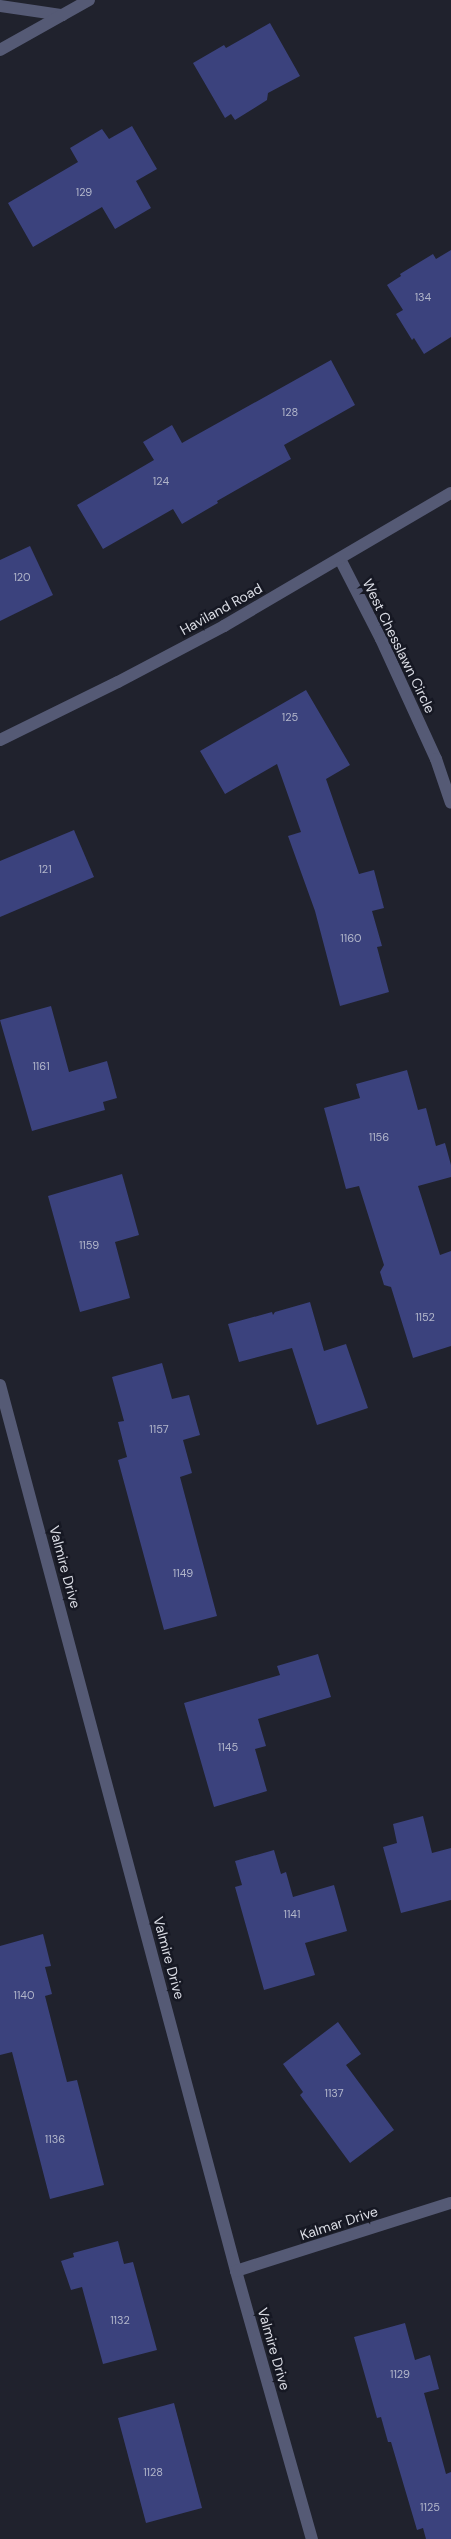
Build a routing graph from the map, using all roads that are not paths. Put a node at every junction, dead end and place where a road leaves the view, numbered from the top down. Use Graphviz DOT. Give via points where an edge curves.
graph roads {
  1 [pos="89,0"];
  2 [pos="0,6"];
  3 [pos="62,15"];
  4 [pos="0,50"];
  5 [pos="451,493"];
  6 [pos="340,559"];
  7 [pos="0,740"];
  8 [pos="451,803"];
  9 [pos="0,1385"];
  10 [pos="451,2203"];
  11 [pos="236,2271"];
  12 [pos="312,2539"];
  1 -- 3 [label="street"];
  2 -- 3 [label="street"];
  3 -- 4 [label="street"];
  5 -- 6 [label="street, Haviland Road"];
  6 -- 7 [label="street, Haviland Road" via="224,626"];
  6 -- 8 [label="street, West Chesslawn Circle" via="436,759"];
  9 -- 11 [label="street, Valmire Drive"];
  10 -- 11 [label="street, Kalmar Drive"];
  11 -- 12 [label="street, Valmire Drive"];
}
